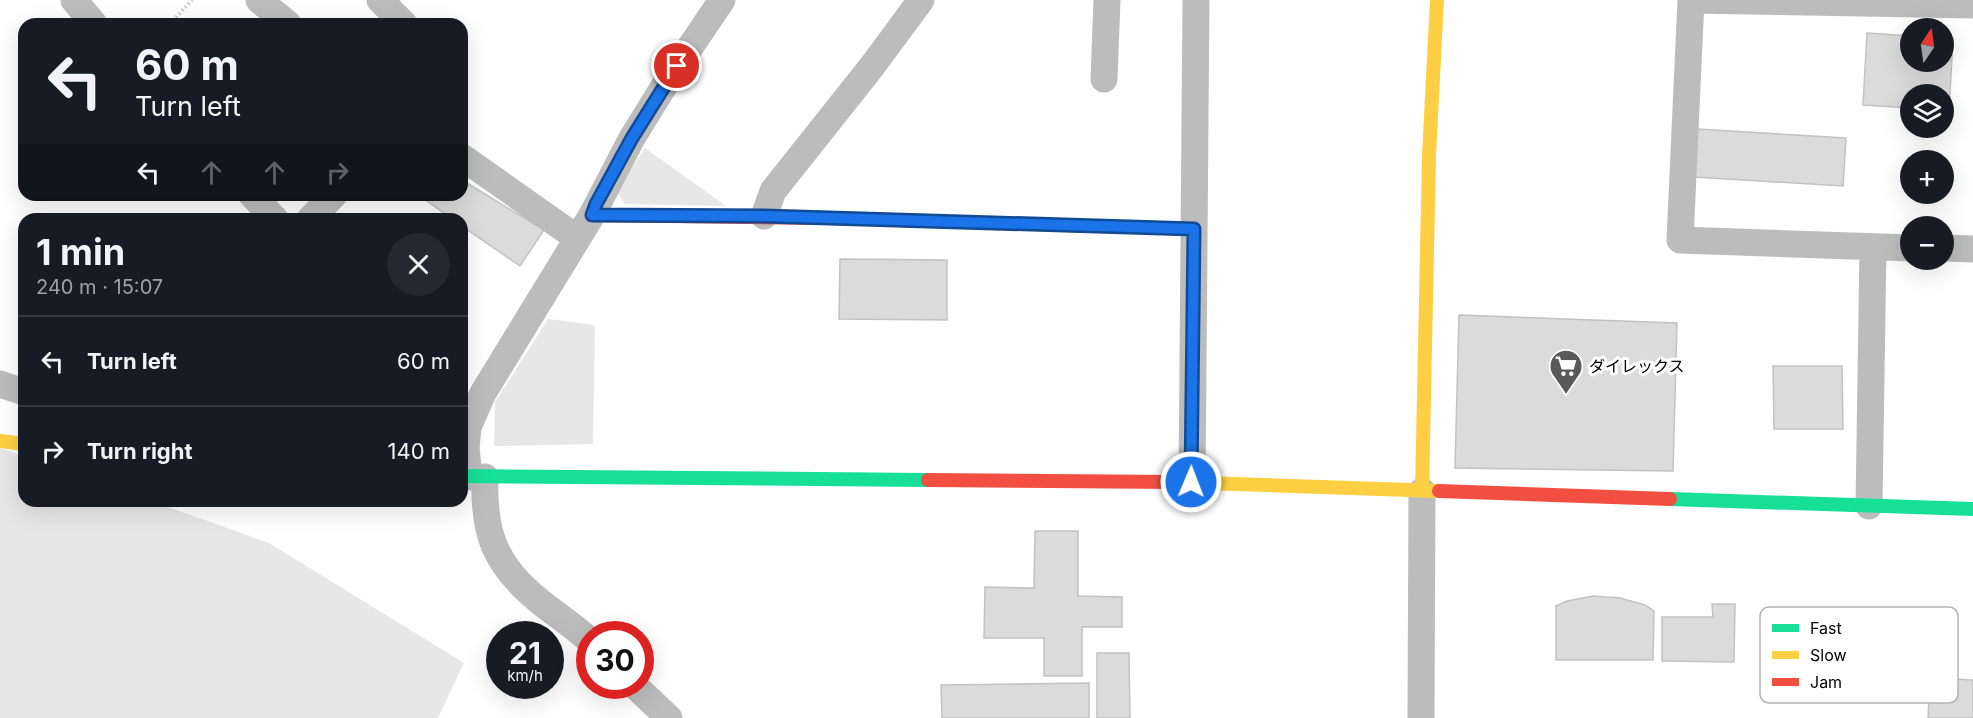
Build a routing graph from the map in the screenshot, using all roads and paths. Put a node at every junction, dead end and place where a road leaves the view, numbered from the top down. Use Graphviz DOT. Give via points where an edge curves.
graph roads {
  1 [pos="74,0"];
  2 [pos="192,0"];
  3 [pos="259,0"];
  4 [pos="380,0"];
  5 [pos="722,0"];
  6 [pos="921,0"];
  7 [pos="1107,0"];
  8 [pos="1196,0"];
  9 [pos="1437,0"];
  10 [pos="1691,0"];
  11 [pos="1973,5"];
  12 [pos="89,18"];
  13 [pos="176,18"];
  14 [pos="281,18"];
  15 [pos="398,18"];
  16 [pos="1104,79"];
  17 [pos="468,162"];
  18 [pos="258,201"];
  19 [pos="328,201"];
  20 [pos="269,213"];
  21 [pos="316,213"];
  22 [pos="592,215"];
  23 [pos="764,216"];
  24 [pos="1194,229"];
  25 [pos="577,238"];
  26 [pos="1873,247"];
  27 [pos="1900,248"];
  28 [pos="1954,248"];
  29 [pos="1973,249"];
  30 [pos="0,384"];
  31 [pos="18,390"];
  32 [pos="468,427"];
  33 [pos="0,441"];
  34 [pos="18,443"];
  35 [pos="468,458"];
  36 [pos="472,477"];
  37 [pos="1191,482"];
  38 [pos="1422,491"];
  39 [pos="1869,506"];
  40 [pos="1973,509"];
  41 [pos="576,630"];
  42 [pos="649,699"];
  43 [pos="669,718"];
  44 [pos="1422,718"];
  1 -- 12 [label="street"];
  2 -- 13 [label="path"];
  3 -- 14 [label="street"];
  4 -- 15 [label="street"];
  5 -- 22 [label="street" via="632,138"];
  6 -- 23 [label="street" via="773,191"];
  7 -- 16 [label="street"];
  8 -- 24 [label="street"];
  9 -- 38 [label="street" via="1429,155"];
  10 -- 11 [label="street"];
  10 -- 26 [label="street" via="1680,240"];
  17 -- 25 [label="street"];
  18 -- 20 [label="street"];
  19 -- 21 [label="street"];
  22 -- 23 [label="street"];
  22 -- 25 [label="street"];
  23 -- 24 [label="street"];
  24 -- 37 [label="street"];
  25 -- 32 [label="street" via="483,393"];
  26 -- 27 [label="street"];
  26 -- 39 [label="street"];
  28 -- 29 [label="street"];
  30 -- 31 [label="street"];
  33 -- 34 [label="street"];
  35 -- 36 [label="street"];
  36 -- 37 [label="street"];
  36 -- 41 [label="street" via="491,541 506,568"];
  37 -- 38 [label="street"];
  38 -- 39 [label="street"];
  38 -- 44 [label="street"];
  39 -- 40 [label="street"];
  42 -- 43 [label="street"];
}
